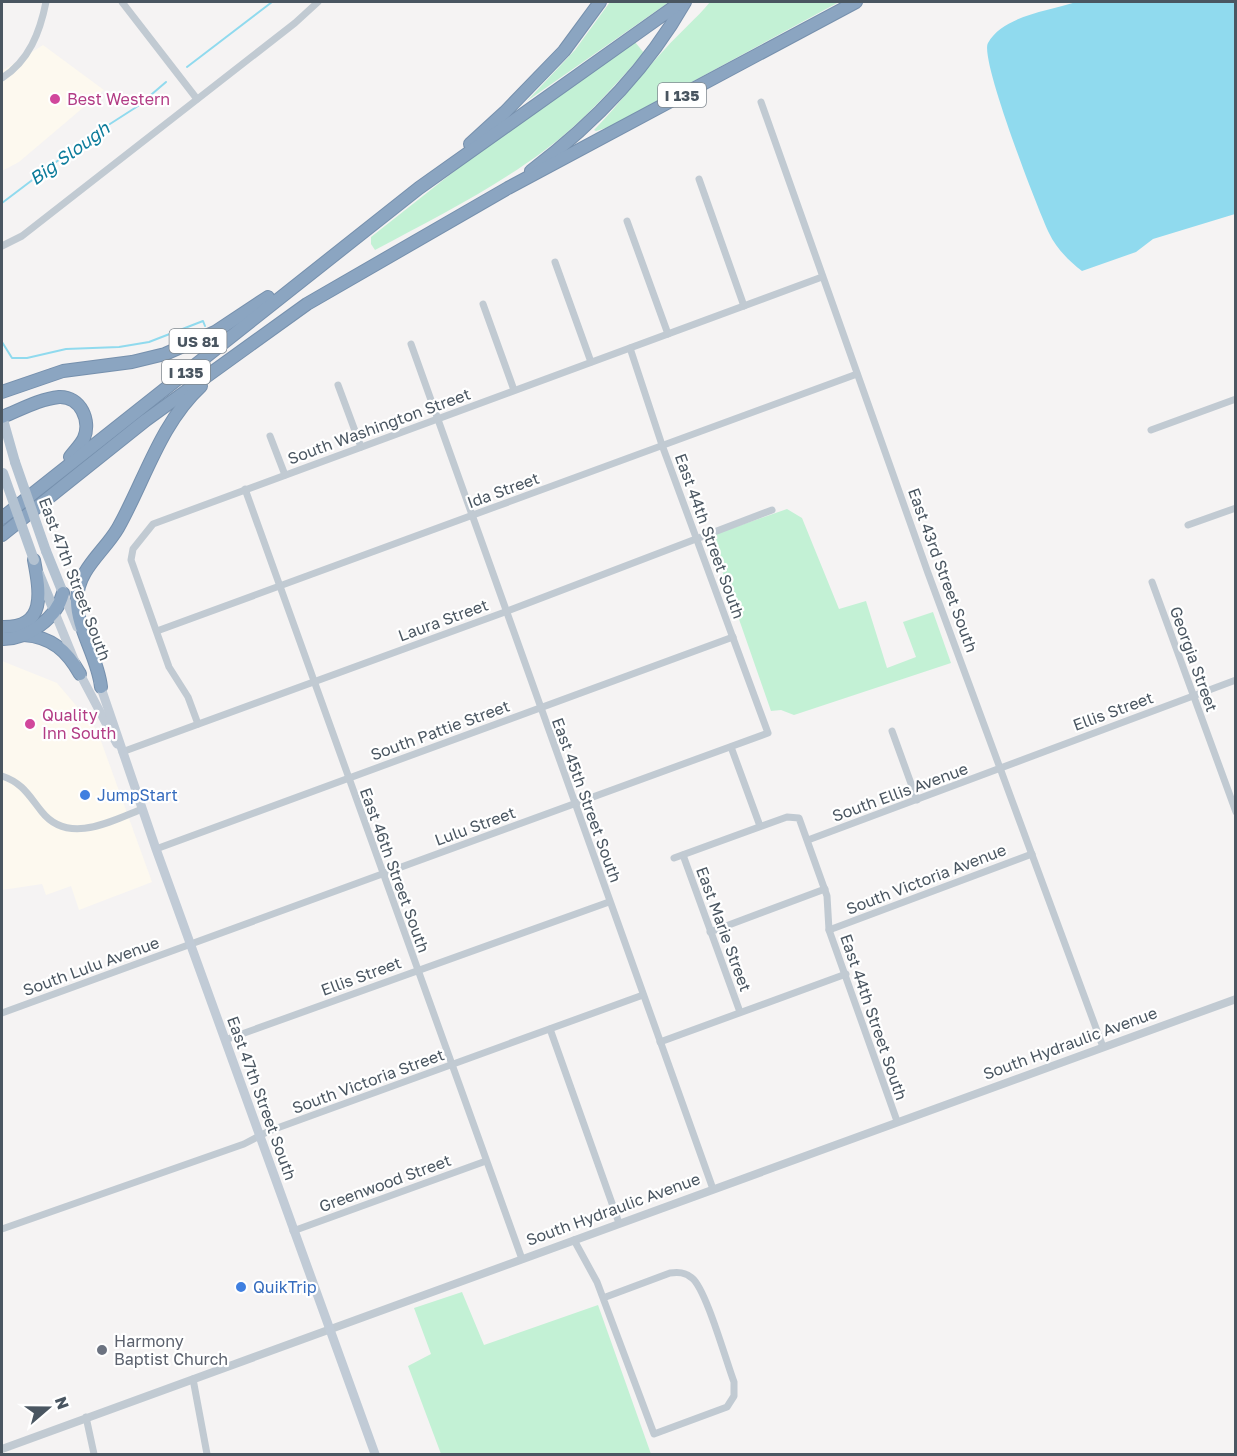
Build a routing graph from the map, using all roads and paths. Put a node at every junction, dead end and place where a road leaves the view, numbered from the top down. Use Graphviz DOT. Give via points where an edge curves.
graph roads {
  1 [pos="46,2"];
  2 [pos="122,2"];
  3 [pos="318,2"];
  4 [pos="600,2"];
  5 [pos="683,2"];
  6 [pos="856,2"];
  7 [pos="2,78"];
  8 [pos="197,99"];
  9 [pos="761,102"];
  10 [pos="699,179"];
  11 [pos="420,188"];
  12 [pos="508,188"];
  13 [pos="627,221"];
  14 [pos="368,228"];
  15 [pos="2,246"];
  16 [pos="555,262"];
  17 [pos="822,277"];
  18 [pos="483,304"];
  19 [pos="744,306"];
  20 [pos="668,334"];
  21 [pos="411,344"];
  22 [pos="630,348"];
  23 [pos="239,350"];
  24 [pos="591,362"];
  25 [pos="857,374"];
  26 [pos="338,385"];
  27 [pos="514,390"];
  28 [pos="2,392"];
  29 [pos="1236,399"];
  30 [pos="2,417"];
  31 [pos="437,419"];
  32 [pos="1151,430"];
  33 [pos="270,436"];
  34 [pos="662,445"];
  35 [pos="361,447"];
  36 [pos="2,471"];
  37 [pos="58,472"];
  38 [pos="285,475"];
  39 [pos="244,489"];
  40 [pos="1236,508"];
  41 [pos="772,510"];
  42 [pos="471,516"];
  43 [pos="2,518"];
  44 [pos="1188,525"];
  45 [pos="3,535"];
  46 [pos="696,539"];
  47 [pos="33,560"];
  48 [pos="1152,582"];
  49 [pos="279,586"];
  50 [pos="63,593"];
  51 [pos="506,612"];
  52 [pos="55,613"];
  53 [pos="2,627"];
  54 [pos="157,632"];
  55 [pos="24,635"];
  56 [pos="733,638"];
  57 [pos="2,639"];
  58 [pos="80,674"];
  59 [pos="1236,680"];
  60 [pos="313,682"];
  61 [pos="101,687"];
  62 [pos="1193,696"];
  63 [pos="540,708"];
  64 [pos="198,724"];
  65 [pos="892,731"];
  66 [pos="768,733"];
  67 [pos="732,747"];
  68 [pos="122,752"];
  69 [pos="1000,767"];
  70 [pos="2,776"];
  71 [pos="347,778"];
  72 [pos="917,800"];
  73 [pos="574,804"];
  74 [pos="142,809"];
  75 [pos="1236,812"];
  76 [pos="760,826"];
  77 [pos="808,840"];
  78 [pos="156,849"];
  79 [pos="1032,854"];
  80 [pos="683,855"];
  81 [pos="674,858"];
  82 [pos="382,874"];
  83 [pos="825,889"];
  84 [pos="609,902"];
  85 [pos="830,930"];
  86 [pos="710,932"];
  87 [pos="190,945"];
  88 [pos="417,970"];
  89 [pos="846,974"];
  90 [pos="643,995"];
  91 [pos="1236,999"];
  92 [pos="740,1012"];
  93 [pos="2,1013"];
  94 [pos="550,1029"];
  95 [pos="225,1040"];
  96 [pos="660,1041"];
  97 [pos="1102,1047"];
  98 [pos="452,1065"];
  99 [pos="897,1121"];
  100 [pos="260,1136"];
  101 [pos="486,1161"];
  102 [pos="712,1189"];
  103 [pos="619,1223"];
  104 [pos="2,1229"];
  105 [pos="293,1231"];
  106 [pos="574,1240"];
  107 [pos="522,1259"];
  108 [pos="603,1298"];
  109 [pos="329,1329"];
  110 [pos="193,1379"];
  111 [pos="86,1417"];
  112 [pos="2,1449"];
  113 [pos="94,1455"];
  114 [pos="207,1455"];
  115 [pos="375,1455"];
  1 -- 7 [label="street" via="41,28 32,45"];
  2 -- 8 [label="street"];
  3 -- 8 [label="street"];
  4 -- 11 [label="highway" via="564,51 505,112"];
  5 -- 11 [label="highway, I 135"];
  5 -- 12 [label="highway" via="660,42 621,90 578,132"];
  6 -- 12 [label="highway, I 135"];
  8 -- 15 [label="street" via="22,236"];
  9 -- 17 [label="street, East 43rd Street South"];
  10 -- 19 [label="street"];
  11 -- 14 [label="highway, I 135"];
  12 -- 23 [label="highway, I 135" via="307,304"];
  13 -- 20 [label="street"];
  14 -- 28 [label="highway, US 81" via="246,313 196,341 132,362 63,370"];
  14 -- 37 [label="highway, I 135"];
  16 -- 24 [label="street"];
  17 -- 19 [label="street, South Washington Street"];
  17 -- 25 [label="street, East 43rd Street South"];
  18 -- 27 [label="street"];
  19 -- 20 [label="street, South Washington Street"];
  20 -- 22 [label="street, South Washington Street"];
  21 -- 31 [label="street, East 45th Street South"];
  22 -- 24 [label="street, South Washington Street"];
  22 -- 34 [label="street, East 44th Street South"];
  23 -- 45 [label="highway, I 135"];
  23 -- 61 [label="highway" via="193,393 163,436 116,531 79,585 78,610 100,670"];
  24 -- 27 [label="street, South Washington Street"];
  25 -- 34 [label="street, Ida Street"];
  25 -- 69 [label="street, East 43rd Street South"];
  26 -- 35 [label="street"];
  27 -- 31 [label="street, South Washington Street"];
  29 -- 32 [label="street"];
  30 -- 37 [label="highway" via="62,397 80,406 86,423 83,440"];
  30 -- 50 [label="main road, East 47th Street South, bridge"];
  31 -- 35 [label="street, South Washington Street"];
  31 -- 42 [label="street, East 45th Street South"];
  33 -- 38 [label="street"];
  34 -- 42 [label="street, Ida Street"];
  34 -- 46 [label="street, East 44th Street South"];
  35 -- 38 [label="street, South Washington Street"];
  36 -- 47 [label="main road, East 47th Street South, bridge"];
  37 -- 43 [label="highway, I 135"];
  38 -- 39 [label="street, South Washington Street"];
  39 -- 49 [label="street, East 46th Street South"];
  39 -- 54 [label="street, South Washington Street" via="158,522 149,527 133,549 131,560"];
  40 -- 44 [label="street"];
  41 -- 46 [label="street, Laura Street"];
  42 -- 49 [label="street, Ida Street"];
  42 -- 51 [label="street, East 45th Street South"];
  46 -- 51 [label="street, Laura Street"];
  46 -- 56 [label="street, East 44th Street South"];
  47 -- 52 [label="main road, East 47th Street South"];
  47 -- 53 [label="highway" via="39,587 35,612 21,625"];
  48 -- 62 [label="street, Georgia Street"];
  49 -- 54 [label="street, Ida Street"];
  49 -- 60 [label="street, East 46th Street South"];
  50 -- 52 [label="highway"];
  50 -- 61 [label="main road, East 47th Street South"];
  51 -- 60 [label="street, Laura Street"];
  51 -- 63 [label="street, East 45th Street South"];
  52 -- 55 [label="highway"];
  52 -- 58 [label="main road, East 47th Street South"];
  54 -- 64 [label="street, South Washington Street" via="169,667 188,697"];
  55 -- 57 [label="highway"];
  55 -- 58 [label="highway" via="58,645"];
  56 -- 63 [label="street, South Pattie Street"];
  56 -- 66 [label="street, East 44th Street South"];
  58 -- 68 [label="main road, East 47th Street South"];
  59 -- 62 [label="street, Ellis Street"];
  60 -- 64 [label="street, Laura Street"];
  60 -- 71 [label="street, East 46th Street South"];
  61 -- 68 [label="main road, East 47th Street South"];
  62 -- 69 [label="street, Ellis Street"];
  62 -- 75 [label="street, Georgia Street"];
  63 -- 71 [label="street, South Pattie Street"];
  63 -- 73 [label="street, East 45th Street South"];
  64 -- 68 [label="street, Laura Street"];
  65 -- 72 [label="street"];
  66 -- 67 [label="street, Lulu Street"];
  67 -- 73 [label="street, Lulu Street"];
  67 -- 76 [label="street"];
  68 -- 74 [label="main road, East 47th Street South"];
  69 -- 72 [label="street, South Ellis Avenue"];
  69 -- 79 [label="street, East 43rd Street South"];
  70 -- 74 [label="street" via="15,780 43,814 68,828 106,824"];
  71 -- 78 [label="street, South Pattie Street"];
  71 -- 82 [label="street, East 46th Street South"];
  72 -- 77 [label="street, South Ellis Avenue"];
  73 -- 82 [label="street, Lulu Street"];
  73 -- 84 [label="street, East 45th Street South"];
  74 -- 78 [label="main road, East 47th Street South"];
  76 -- 77 [label="street, East 44th Street South" via="787,817 799,818"];
  76 -- 80 [label="street"];
  77 -- 83 [label="street, East 44th Street South"];
  78 -- 87 [label="main road, East 47th Street South"];
  79 -- 85 [label="street, South Victoria Avenue"];
  79 -- 97 [label="street, East 43rd Street South"];
  80 -- 81 [label="street"];
  80 -- 86 [label="street, East Marie Street"];
  82 -- 87 [label="street, Lulu Street"];
  82 -- 88 [label="street, East 46th Street South"];
  83 -- 85 [label="street, East 44th Street South"];
  83 -- 86 [label="street, South Victoria Avenue"];
  84 -- 88 [label="street, Ellis Street"];
  84 -- 90 [label="street, East 45th Street South"];
  85 -- 89 [label="street, East 44th Street South"];
  86 -- 92 [label="street, East Marie Street"];
  87 -- 93 [label="street, South Lulu Avenue"];
  87 -- 95 [label="main road, East 47th Street South"];
  88 -- 95 [label="street, Ellis Street"];
  88 -- 98 [label="street, East 46th Street South"];
  89 -- 92 [label="street"];
  89 -- 99 [label="street, East 44th Street South"];
  90 -- 94 [label="street, South Victoria Street"];
  90 -- 96 [label="street, East 45th Street South"];
  91 -- 97 [label="street, South Hydraulic Avenue"];
  92 -- 96 [label="street"];
  94 -- 98 [label="street, South Victoria Street"];
  94 -- 103 [label="street"];
  95 -- 100 [label="main road, East 47th Street South"];
  96 -- 102 [label="street, East 45th Street South"];
  97 -- 99 [label="street, South Hydraulic Avenue"];
  98 -- 100 [label="street, South Victoria Street"];
  98 -- 101 [label="street, East 46th Street South"];
  99 -- 102 [label="street, South Hydraulic Avenue"];
  100 -- 104 [label="street, South Victoria Street"];
  100 -- 105 [label="main road, East 47th Street South"];
  101 -- 105 [label="street, Greenwood Street"];
  101 -- 107 [label="street, East 46th Street South"];
  102 -- 103 [label="street, South Hydraulic Avenue"];
  103 -- 106 [label="street, South Hydraulic Avenue"];
  105 -- 109 [label="main road, East 47th Street South"];
  106 -- 107 [label="street, South Hydraulic Avenue"];
  106 -- 108 [label="street"];
  107 -- 109 [label="street, South Hydraulic Avenue"];
  108 -- 108 [label="street" via="654,1434 727,1407 734,1396 734,1382 695,1281 687,1274 670,1273"];
  109 -- 110 [label="street, South Hydraulic Avenue"];
  109 -- 115 [label="main road, East 47th Street South"];
  110 -- 111 [label="street, South Hydraulic Avenue"];
  110 -- 114 [label="street"];
  111 -- 112 [label="street, South Hydraulic Avenue"];
  111 -- 113 [label="street"];
}
